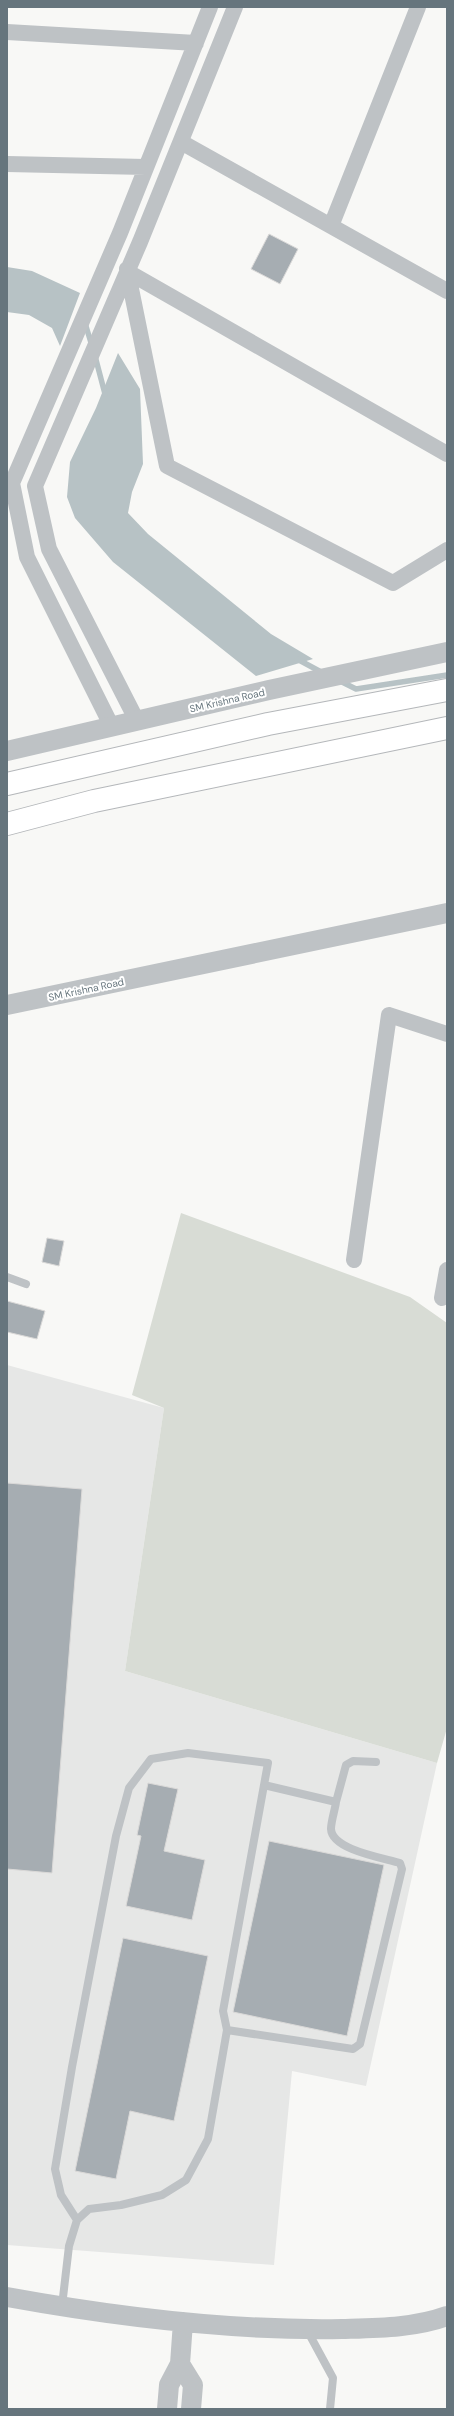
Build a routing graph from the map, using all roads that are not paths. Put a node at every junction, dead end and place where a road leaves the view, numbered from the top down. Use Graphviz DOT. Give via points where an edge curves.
graph roads {
  1 [pos="210,7"];
  2 [pos="234,7"];
  3 [pos="418,7"];
  4 [pos="7,32"];
  5 [pos="196,43"];
  6 [pos="181,142"];
  7 [pos="7,164"];
  8 [pos="146,167"];
  9 [pos="331,226"];
  10 [pos="120,233"];
  11 [pos="128,272"];
  12 [pos="447,291"];
  13 [pos="447,454"];
  14 [pos="10,483"];
  15 [pos="447,550"];
  16 [pos="447,652"];
  17 [pos="447,690"];
  18 [pos="137,721"];
  19 [pos="112,727"];
  20 [pos="447,728"];
  21 [pos="7,752"];
  22 [pos="7,784"];
  23 [pos="7,824"];
  24 [pos="447,913"];
  25 [pos="7,1005"];
  26 [pos="447,1034"];
  27 [pos="354,1260"];
  28 [pos="447,1270"];
  29 [pos="7,1277"];
  30 [pos="26,1284"];
  31 [pos="442,1298"];
  32 [pos="376,1762"];
  33 [pos="264,1785"];
  34 [pos="336,1802"];
  35 [pos="227,2030"];
  36 [pos="76,2220"];
  37 [pos="7,2297"];
  38 [pos="62,2307"];
  39 [pos="447,2316"];
  40 [pos="183,2322"];
  41 [pos="307,2330"];
  42 [pos="180,2364"];
  43 [pos="167,2409"];
  44 [pos="191,2409"];
  45 [pos="330,2409"];
  1 -- 5 [label="street"];
  2 -- 6 [label="street"];
  3 -- 9 [label="street"];
  4 -- 5 [label="street"];
  5 -- 8 [label="street"];
  6 -- 9 [label="street"];
  6 -- 11 [label="street"];
  7 -- 8 [label="street"];
  8 -- 10 [label="street"];
  9 -- 12 [label="street"];
  10 -- 11 [label="street"];
  10 -- 14 [label="street"];
  11 -- 13 [label="street"];
  11 -- 15 [label="street" via="167,466 393,583"];
  11 -- 18 [label="street" via="35,486 49,549"];
  14 -- 19 [label="street" via="27,557"];
  16 -- 18 [label="street, SM Krishna Road"];
  17 -- 22 [label="highway" via="268,724"];
  18 -- 19 [label="street, SM Krishna Road"];
  19 -- 21 [label="street, SM Krishna Road"];
  20 -- 23 [label="highway" via="94,801"];
  24 -- 25 [label="street, SM Krishna Road"];
  26 -- 27 [label="street" via="389,1015"];
  28 -- 31 [label="street"];
  29 -- 30 [label="lane"];
  32 -- 34 [label="lane" via="353,1761 346,1765"];
  33 -- 34 [label="lane"];
  33 -- 35 [label="lane" via="223,2011"];
  33 -- 36 [label="lane" via="268,1763 188,1753 151,1759 129,1788 116,1836 55,2169 61,2195"];
  34 -- 35 [label="lane" via="331,1830 337,1841 352,1849 400,1863 402,1869 360,2044 353,2048"];
  35 -- 36 [label="lane" via="208,2139 186,2180 162,2195 121,2205 89,2209"];
  36 -- 38 [label="lane" via="69,2246"];
  37 -- 38 [label="street"];
  38 -- 40 [label="street" via="94,2313"];
  39 -- 41 [label="street" via="384,2328"];
  40 -- 41 [label="street"];
  40 -- 42 [label="street"];
  41 -- 45 [label="lane" via="333,2378"];
  42 -- 43 [label="street" via="169,2385"];
  42 -- 44 [label="street" via="193,2385"];
}
